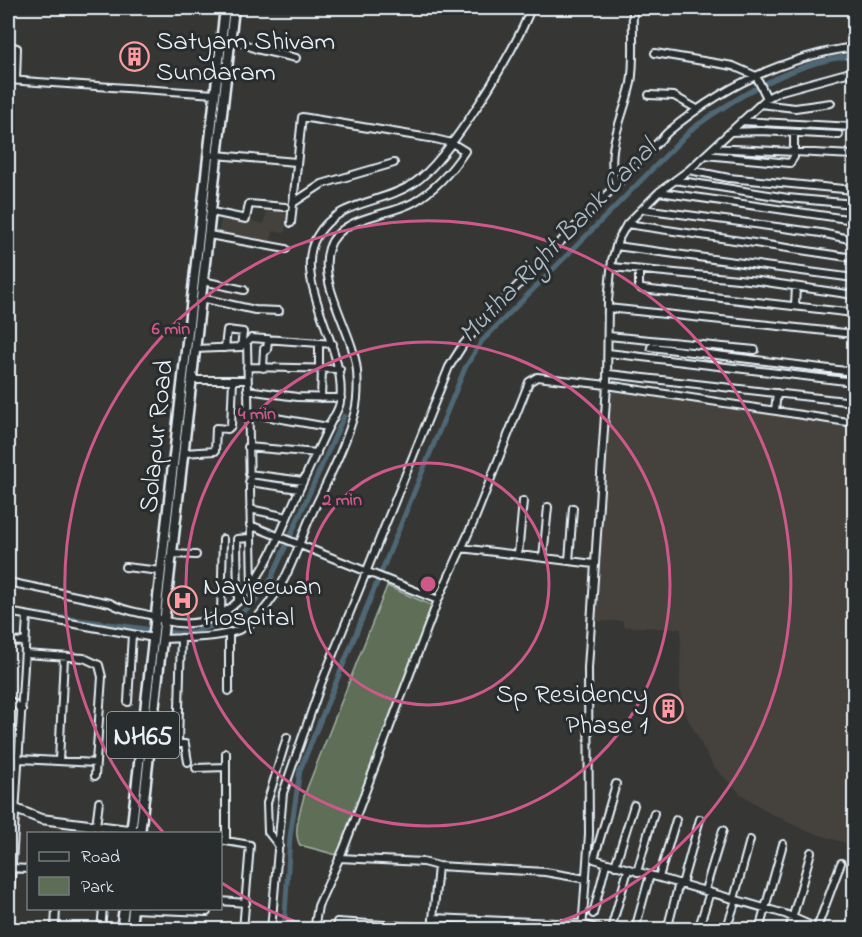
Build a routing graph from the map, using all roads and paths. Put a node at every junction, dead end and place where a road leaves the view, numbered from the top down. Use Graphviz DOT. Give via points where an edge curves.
graph roads {
  1 [pos="225,8"];
  2 [pos="234,8"];
  3 [pos="531,8"];
  4 [pos="633,8"];
  5 [pos="229,42"];
  6 [pos="9,45"];
  7 [pos="855,47"];
  8 [pos="655,53"];
  9 [pos="296,58"];
  10 [pos="855,71"];
  11 [pos="8,72"];
  12 [pos="16,72"];
  13 [pos="757,78"];
  14 [pos="8,80"];
  15 [pos="16,80"];
  16 [pos="215,94"];
  17 [pos="649,95"];
  18 [pos="765,96"];
  19 [pos="831,103"];
  20 [pos="760,104"];
  21 [pos="697,109"];
  22 [pos="741,121"];
  23 [pos="855,127"];
  24 [pos="729,132"];
  25 [pos="794,133"];
  26 [pos="839,135"];
  27 [pos="452,143"];
  28 [pos="712,148"];
  29 [pos="794,151"];
  30 [pos="213,154"];
  31 [pos="705,155"];
  32 [pos="855,155"];
  33 [pos="296,162"];
  34 [pos="394,163"];
  35 [pos="688,170"];
  36 [pos="675,180"];
  37 [pos="770,182"];
  38 [pos="616,184"];
  39 [pos="855,190"];
  40 [pos="659,192"];
  41 [pos="768,195"];
  42 [pos="798,198"];
  43 [pos="293,203"];
  44 [pos="855,204"];
  45 [pos="285,207"];
  46 [pos="643,209"];
  47 [pos="212,212"];
  48 [pos="797,212"];
  49 [pos="855,220"];
  50 [pos="291,223"];
  51 [pos="627,224"];
  52 [pos="209,235"];
  53 [pos="855,240"];
  54 [pos="615,246"];
  55 [pos="286,249"];
  56 [pos="855,258"];
  57 [pos="612,267"];
  58 [pos="639,270"];
  59 [pos="855,278"];
  60 [pos="203,281"];
  61 [pos="796,287"];
  62 [pos="244,290"];
  63 [pos="855,296"];
  64 [pos="201,298"];
  65 [pos="795,305"];
  66 [pos="608,308"];
  67 [pos="279,311"];
  68 [pos="855,314"];
  69 [pos="855,334"];
  70 [pos="608,336"];
  71 [pos="268,339"];
  72 [pos="319,343"];
  73 [pos="333,344"];
  74 [pos="651,347"];
  75 [pos="225,348"];
  76 [pos="195,349"];
  77 [pos="755,350"];
  78 [pos="608,353"];
  79 [pos="247,367"];
  80 [pos="262,368"];
  81 [pos="321,369"];
  82 [pos="340,369"];
  83 [pos="855,372"];
  84 [pos="609,374"];
  85 [pos="192,380"];
  86 [pos="233,380"];
  87 [pos="247,380"];
  88 [pos="855,382"];
  89 [pos="608,385"];
  90 [pos="247,390"];
  91 [pos="777,393"];
  92 [pos="321,398"];
  93 [pos="340,398"];
  94 [pos="855,402"];
  95 [pos="775,410"];
  96 [pos="248,413"];
  97 [pos="855,423"];
  98 [pos="328,427"];
  99 [pos="248,447"];
  100 [pos="184,453"];
  101 [pos="317,453"];
  102 [pos="249,474"];
  103 [pos="303,481"];
  104 [pos="249,482"];
  105 [pos="299,489"];
  106 [pos="523,501"];
  107 [pos="548,507"];
  108 [pos="573,508"];
  109 [pos="250,509"];
  110 [pos="287,517"];
  111 [pos="250,525"];
  112 [pos="250,538"];
  113 [pos="280,538"];
  114 [pos="223,539"];
  115 [pos="296,546"];
  116 [pos="461,548"];
  117 [pos="172,554"];
  118 [pos="196,555"];
  119 [pos="518,555"];
  120 [pos="543,558"];
  121 [pos="569,561"];
  122 [pos="594,564"];
  123 [pos="125,567"];
  124 [pos="368,570"];
  125 [pos="161,571"];
  126 [pos="8,582"];
  127 [pos="252,588"];
  128 [pos="438,600"];
  129 [pos="238,601"];
  130 [pos="8,612"];
  131 [pos="221,613"];
  132 [pos="27,616"];
  133 [pos="160,620"];
  134 [pos="229,632"];
  135 [pos="132,634"];
  136 [pos="158,638"];
  137 [pos="181,638"];
  138 [pos="8,641"];
  139 [pos="24,642"];
  140 [pos="25,654"];
  141 [pos="64,657"];
  142 [pos="229,691"];
  143 [pos="8,699"];
  144 [pos="128,702"];
  145 [pos="22,710"];
  146 [pos="287,737"];
  147 [pos="178,743"];
  148 [pos="151,744"];
  149 [pos="8,750"];
  150 [pos="226,753"];
  151 [pos="20,759"];
  152 [pos="59,761"];
  153 [pos="188,762"];
  154 [pos="96,763"];
  155 [pos="226,767"];
  156 [pos="196,768"];
  157 [pos="95,776"];
  158 [pos="616,784"];
  159 [pos="99,802"];
  160 [pos="634,805"];
  161 [pos="8,806"];
  162 [pos="17,811"];
  163 [pos="654,813"];
  164 [pos="700,819"];
  165 [pos="676,820"];
  166 [pos="96,826"];
  167 [pos="723,830"];
  168 [pos="136,832"];
  169 [pos="223,840"];
  170 [pos="750,840"];
  171 [pos="783,844"];
  172 [pos="279,846"];
  173 [pos="811,852"];
  174 [pos="339,858"];
  175 [pos="10,860"];
  176 [pos="841,863"];
  177 [pos="606,864"];
  178 [pos="438,866"];
  179 [pos="615,866"];
  180 [pos="12,868"];
  181 [pos="27,869"];
  182 [pos="628,870"];
  183 [pos="637,872"];
  184 [pos="650,875"];
  185 [pos="659,877"];
  186 [pos="586,879"];
  187 [pos="681,883"];
  188 [pos="708,891"];
  189 [pos="9,899"];
  190 [pos="735,899"];
  191 [pos="222,901"];
  192 [pos="246,903"];
  193 [pos="766,909"];
  194 [pos="56,910"];
  195 [pos="103,910"];
  196 [pos="124,910"];
  197 [pos="133,910"];
  198 [pos="158,910"];
  199 [pos="207,912"];
  200 [pos="593,914"];
  201 [pos="792,917"];
  202 [pos="433,918"];
  203 [pos="510,921"];
  204 [pos="337,922"];
  205 [pos="613,922"];
  206 [pos="637,922"];
  207 [pos="582,927"];
  208 [pos="432,929"];
  209 [pos="819,929"];
  210 [pos="8,930"];
  211 [pos="55,930"];
  212 [pos="101,930"];
  213 [pos="121,930"];
  214 [pos="131,930"];
  215 [pos="243,930"];
  216 [pos="271,930"];
  217 [pos="314,930"];
  218 [pos="509,930"];
  219 [pos="602,930"];
  220 [pos="667,930"];
  221 [pos="698,930"];
  222 [pos="726,930"];
  223 [pos="759,930"];
  224 [pos="789,930"];
  1 -- 16 [label="highway, Solapur Road / NH65"];
  2 -- 5 [label="highway, Solapur Road / NH65"];
  3 -- 27 [label="street" via="504,61"];
  4 -- 38 [label="street" via="631,82 616,126 612,173"];
  5 -- 9 [label="street"];
  5 -- 30 [label="highway, Solapur Road / NH65"];
  6 -- 12 [label="street" via="17,48"];
  7 -- 13 [label="street" via="818,54"];
  8 -- 13 [label="street" via="729,64"];
  10 -- 18 [label="street"];
  11 -- 12 [label="street"];
  12 -- 15 [label="street"];
  13 -- 18 [label="street"];
  13 -- 21 [label="street" via="717,94"];
  14 -- 15 [label="street"];
  15 -- 16 [label="street"];
  16 -- 30 [label="highway, Solapur Road / NH65"];
  17 -- 21 [label="street" via="674,96"];
  18 -- 20 [label="street"];
  19 -- 20 [label="street" via="795,108"];
  20 -- 22 [label="street"];
  21 -- 38 [label="street"];
  22 -- 23 [label="street"];
  22 -- 24 [label="street"];
  24 -- 25 [label="street"];
  24 -- 28 [label="street"];
  25 -- 26 [label="street"];
  25 -- 29 [label="street"];
  27 -- 33 [label="street" via="302,117"];
  27 -- 73 [label="street" via="427,174 414,183 346,208 318,233 310,250 309,267"];
  27 -- 115 [label="street" via="465,151 450,174 429,192 406,206 354,222 334,237 329,247 328,279 355,356 357,393 352,423"];
  28 -- 29 [label="street"];
  28 -- 31 [label="street"];
  29 -- 31 [label="street" via="790,162"];
  29 -- 32 [label="street"];
  30 -- 33 [label="street"];
  30 -- 47 [label="highway, Solapur Road / NH65"];
  30 -- 125 [label="highway, Solapur Road / NH65"];
  31 -- 35 [label="street"];
  33 -- 43 [label="street"];
  34 -- 43 [label="street" via="322,184"];
  35 -- 36 [label="street"];
  35 -- 37 [label="street"];
  36 -- 40 [label="street"];
  36 -- 41 [label="street"];
  37 -- 39 [label="street"];
  37 -- 41 [label="street"];
  38 -- 124 [label="street" via="463,345 439,390"];
  40 -- 46 [label="street"];
  40 -- 48 [label="street"];
  41 -- 42 [label="street"];
  42 -- 44 [label="street"];
  42 -- 48 [label="street"];
  43 -- 50 [label="street"];
  45 -- 47 [label="street" via="249,204 246,219"];
  46 -- 51 [label="street"];
  46 -- 53 [label="street"];
  47 -- 52 [label="highway, Solapur Road / NH65"];
  48 -- 49 [label="street"];
  51 -- 54 [label="street"];
  51 -- 56 [label="street"];
  52 -- 55 [label="street"];
  52 -- 60 [label="highway, Solapur Road / NH65"];
  54 -- 57 [label="street"];
  54 -- 59 [label="street"];
  57 -- 58 [label="street"];
  57 -- 66 [label="street"];
  58 -- 61 [label="street"];
  58 -- 65 [label="street" via="642,289"];
  60 -- 62 [label="street"];
  60 -- 64 [label="highway, Solapur Road / NH65"];
  61 -- 63 [label="street"];
  61 -- 65 [label="street"];
  64 -- 67 [label="street"];
  64 -- 76 [label="highway, Solapur Road / NH65"];
  65 -- 68 [label="street"];
  66 -- 69 [label="street"];
  66 -- 70 [label="street"];
  70 -- 77 [label="street"];
  70 -- 78 [label="street"];
  71 -- 72 [label="street"];
  71 -- 79 [label="street" via="249,339"];
  71 -- 80 [label="street"];
  72 -- 73 [label="street"];
  72 -- 81 [label="street"];
  73 -- 82 [label="street"];
  74 -- 83 [label="street"];
  75 -- 76 [label="street"];
  76 -- 85 [label="highway, Solapur Road / NH65"];
  78 -- 84 [label="street"];
  78 -- 88 [label="street"];
  79 -- 80 [label="street"];
  79 -- 87 [label="street"];
  80 -- 81 [label="street"];
  81 -- 82 [label="street"];
  81 -- 92 [label="street"];
  82 -- 93 [label="street"];
  84 -- 89 [label="street"];
  84 -- 91 [label="street"];
  85 -- 86 [label="street"];
  85 -- 100 [label="highway, Solapur Road / NH65"];
  86 -- 87 [label="street"];
  86 -- 100 [label="street" via="231,426 214,430 215,451"];
  87 -- 90 [label="street"];
  89 -- 95 [label="street"];
  89 -- 116 [label="street" via="532,378"];
  89 -- 122 [label="street"];
  90 -- 92 [label="street"];
  90 -- 96 [label="street"];
  91 -- 94 [label="street"];
  91 -- 95 [label="street"];
  92 -- 93 [label="street"];
  93 -- 98 [label="street"];
  95 -- 97 [label="street"];
  96 -- 98 [label="street"];
  96 -- 99 [label="street"];
  98 -- 101 [label="street"];
  99 -- 101 [label="street"];
  99 -- 102 [label="street"];
  100 -- 117 [label="highway, Solapur Road / NH65"];
  101 -- 103 [label="street"];
  102 -- 103 [label="street"];
  102 -- 104 [label="street"];
  103 -- 105 [label="street"];
  104 -- 105 [label="street"];
  104 -- 109 [label="street"];
  105 -- 110 [label="street"];
  106 -- 119 [label="street"];
  107 -- 120 [label="street"];
  108 -- 121 [label="street"];
  109 -- 110 [label="street"];
  109 -- 111 [label="street"];
  110 -- 113 [label="street"];
  111 -- 112 [label="street"];
  111 -- 113 [label="street"];
  112 -- 127 [label="street"];
  112 -- 129 [label="street" via="237,539"];
  113 -- 115 [label="street"];
  113 -- 127 [label="street"];
  114 -- 131 [label="street"];
  115 -- 124 [label="street"];
  115 -- 134 [label="street" via="281,585 254,621"];
  116 -- 119 [label="street"];
  116 -- 128 [label="street"];
  117 -- 118 [label="street"];
  117 -- 133 [label="highway, Solapur Road / NH65"];
  119 -- 120 [label="street"];
  120 -- 121 [label="street"];
  121 -- 122 [label="street"];
  122 -- 186 [label="street" via="588,668"];
  123 -- 125 [label="street"];
  124 -- 128 [label="street"];
  124 -- 172 [label="street" via="321,684 283,793"];
  125 -- 133 [label="highway, Solapur Road / NH65"];
  126 -- 133 [label="street" via="110,603"];
  127 -- 129 [label="street"];
  128 -- 174 [label="street"];
  129 -- 131 [label="street"];
  130 -- 132 [label="street"];
  131 -- 133 [label="street" via="200,621"];
  132 -- 135 [label="street"];
  132 -- 139 [label="street"];
  133 -- 136 [label="highway, Solapur Road / NH65"];
  134 -- 137 [label="street"];
  134 -- 142 [label="street"];
  135 -- 136 [label="street"];
  135 -- 144 [label="street"];
  136 -- 137 [label="street"];
  136 -- 148 [label="highway, Solapur Road / NH65"];
  136 -- 168 [label="highway, Solapur Road / NH65"];
  137 -- 147 [label="street"];
  138 -- 139 [label="street"];
  139 -- 140 [label="street"];
  140 -- 141 [label="street"];
  140 -- 145 [label="street"];
  141 -- 152 [label="street"];
  141 -- 154 [label="street" via="84,658 99,665 102,676"];
  143 -- 145 [label="street"];
  145 -- 151 [label="street"];
  146 -- 172 [label="street" via="267,803 268,832"];
  147 -- 148 [label="street"];
  147 -- 153 [label="street" via="187,744"];
  148 -- 168 [label="highway, Solapur Road / NH65"];
  149 -- 151 [label="street"];
  150 -- 155 [label="street"];
  151 -- 152 [label="street"];
  151 -- 162 [label="street"];
  152 -- 154 [label="street"];
  154 -- 157 [label="street"];
  155 -- 156 [label="street"];
  155 -- 169 [label="street"];
  158 -- 177 [label="street" via="594,860"];
  159 -- 166 [label="street"];
  160 -- 179 [label="street"];
  161 -- 162 [label="main road"];
  162 -- 166 [label="main road" via="41,819"];
  162 -- 175 [label="street"];
  163 -- 183 [label="street"];
  164 -- 187 [label="street"];
  165 -- 185 [label="street"];
  166 -- 168 [label="main road"];
  167 -- 188 [label="street"];
  169 -- 192 [label="street" via="250,845"];
  170 -- 190 [label="street"];
  171 -- 193 [label="street"];
  172 -- 216 [label="street"];
  173 -- 201 [label="street"];
  174 -- 178 [label="street"];
  174 -- 217 [label="street" via="318,906"];
  175 -- 180 [label="street"];
  176 -- 209 [label="street"];
  177 -- 179 [label="street"];
  177 -- 200 [label="street"];
  178 -- 186 [label="street" via="545,872"];
  178 -- 202 [label="street"];
  179 -- 182 [label="street"];
  180 -- 181 [label="street"];
  180 -- 189 [label="street"];
  182 -- 183 [label="street"];
  182 -- 205 [label="street"];
  183 -- 184 [label="street"];
  184 -- 185 [label="street"];
  184 -- 206 [label="street"];
  185 -- 187 [label="street"];
  186 -- 207 [label="street"];
  187 -- 188 [label="street"];
  187 -- 220 [label="street"];
  188 -- 190 [label="street"];
  188 -- 221 [label="street"];
  189 -- 210 [label="street"];
  190 -- 193 [label="street"];
  190 -- 222 [label="street"];
  191 -- 192 [label="street"];
  192 -- 215 [label="street"];
  193 -- 201 [label="street"];
  193 -- 223 [label="street"];
  194 -- 211 [label="street"];
  195 -- 212 [label="street"];
  196 -- 213 [label="highway"];
  197 -- 214 [label="highway"];
  198 -- 199 [label="street"];
  201 -- 209 [label="street"];
  201 -- 224 [label="street"];
  202 -- 203 [label="street"];
  202 -- 208 [label="street"];
  203 -- 207 [label="street"];
  203 -- 218 [label="street"];
  204 -- 208 [label="street"];
  207 -- 219 [label="street"];
}
